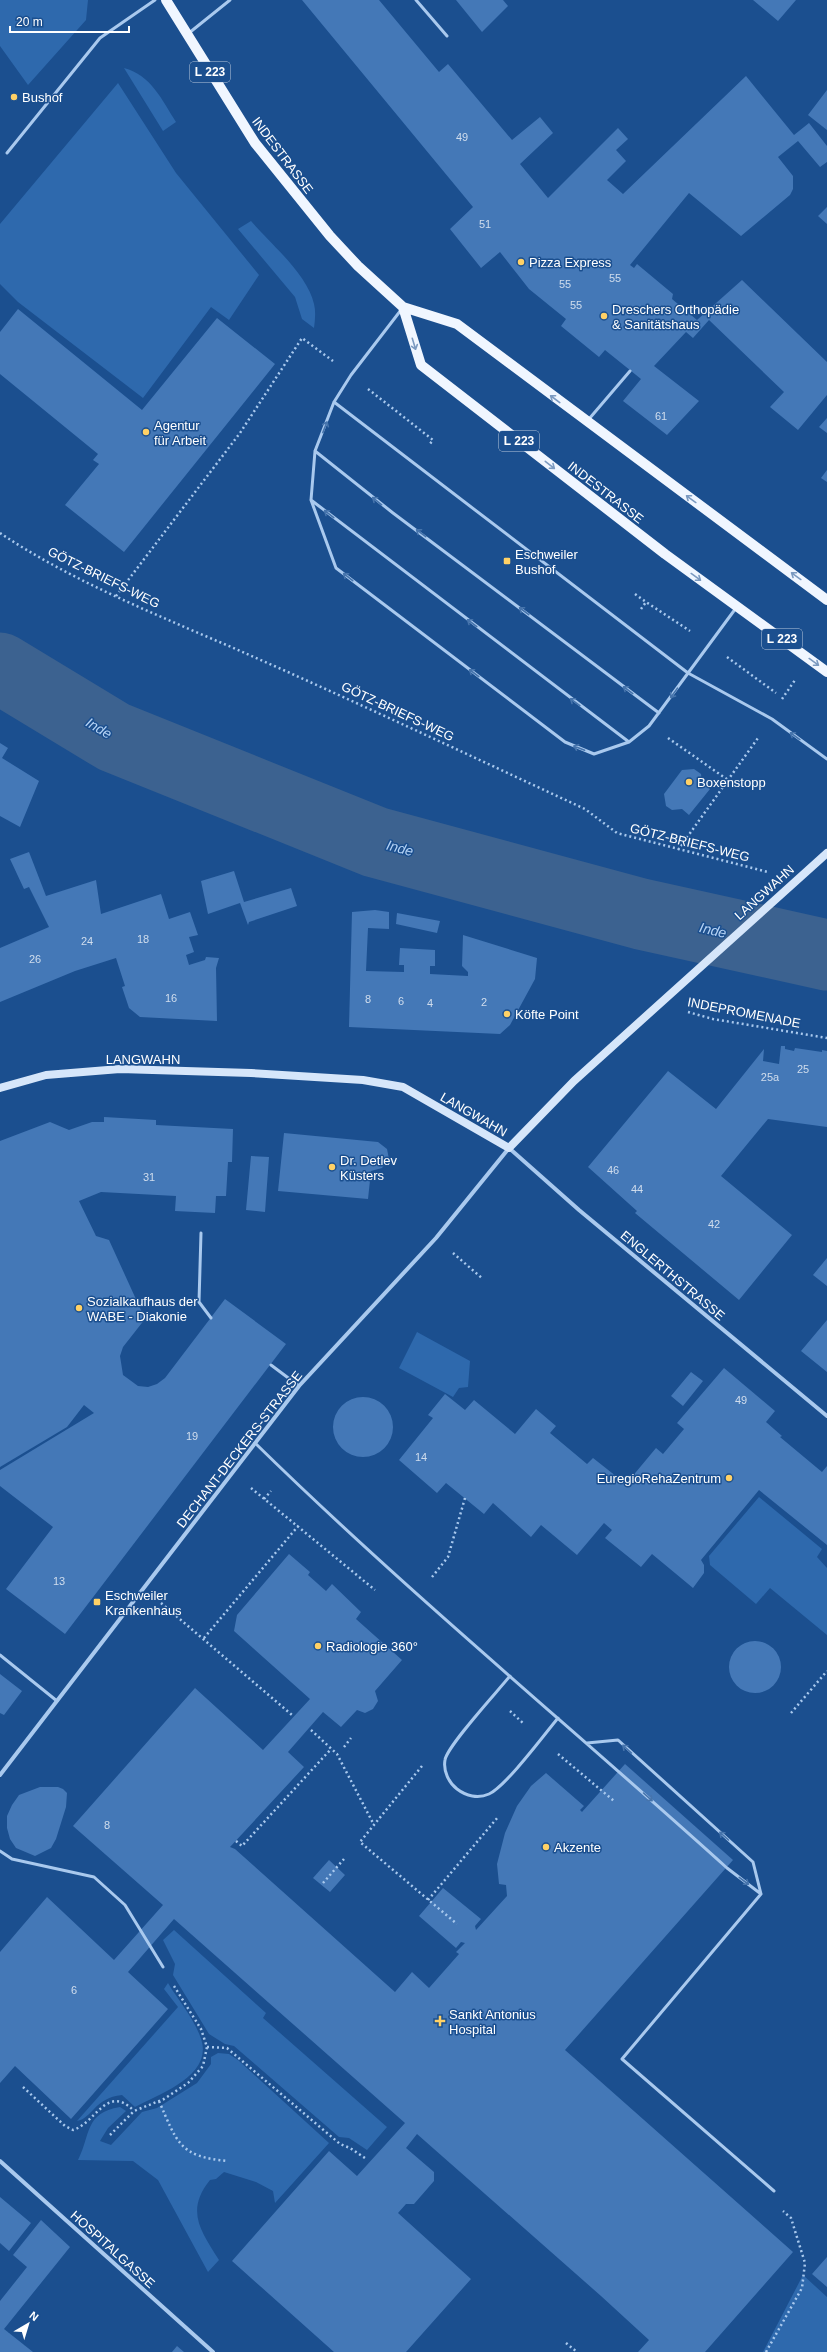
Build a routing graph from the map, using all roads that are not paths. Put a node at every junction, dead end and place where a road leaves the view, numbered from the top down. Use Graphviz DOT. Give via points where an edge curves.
graph roads {
  1 [pos="155,0"];
  2 [pos="166,0"];
  3 [pos="230,0"];
  4 [pos="416,0"];
  5 [pos="187,35"];
  6 [pos="447,36"];
  7 [pos="7,153"];
  8 [pos="403,306"];
  9 [pos="630,370"];
  10 [pos="334,402"];
  11 [pos="586,422"];
  12 [pos="315,451"];
  13 [pos="310,500"];
  14 [pos="827,600"];
  15 [pos="737,606"];
  16 [pos="827,672"];
  17 [pos="688,673"];
  18 [pos="659,714"];
  19 [pos="629,742"];
  20 [pos="827,759"];
  21 [pos="827,853"];
  22 [pos="0,1088"];
  23 [pos="509,1148"];
  24 [pos="201,1234"];
  25 [pos="211,1318"];
  26 [pos="270,1365"];
  27 [pos="299,1386"];
  28 [pos="827,1416"];
  29 [pos="255,1443"];
  30 [pos="0,1655"];
  31 [pos="510,1676"];
  32 [pos="57,1701"];
  33 [pos="558,1718"];
  34 [pos="587,1743"];
  35 [pos="0,1775"];
  36 [pos="0,1850"];
  37 [pos="761,1894"];
  38 [pos="163,1967"];
  39 [pos="0,2161"];
  40 [pos="774,2191"];
  41 [pos="213,2352"];
  1 -- 7 [label="lane" via="100,38"];
  2 -- 5 [label="main road, INDESTRASSE / L 223"];
  3 -- 5 [label="lane"];
  4 -- 6 [label="lane"];
  5 -- 8 [label="main road, INDESTRASSE / L 223" via="255,144 330,236 358,266"];
  8 -- 10 [label="lane"];
  11 -- 8 [label="main road, INDESTRASSE / L 223, one-way" via="457,324"];
  8 -- 15 [label="main road, INDESTRASSE / L 223, one-way" via="421,365 665,554"];
  9 -- 11 [label="lane"];
  12 -- 10 [label="lane, one-way"];
  10 -- 17 [label="lane"];
  14 -- 11 [label="main road, INDESTRASSE / L 223, one-way"];
  12 -- 13 [label="lane"];
  18 -- 12 [label="lane, one-way"];
  19 -- 13 [label="lane, one-way"];
  19 -- 13 [label="lane, one-way" via="594,754 565,742 546,728 336,568"];
  15 -- 16 [label="main road, INDESTRASSE / L 223, one-way"];
  15 -- 17 [label="lane"];
  17 -- 18 [label="lane, one-way"];
  20 -- 17 [label="lane, one-way" via="772,719"];
  18 -- 19 [label="lane"];
  21 -- 23 [label="main road, LANGWAHN" via="574,1081"];
  22 -- 23 [label="main road, LANGWAHN" via="46,1075 120,1069 363,1080 403,1087"];
  23 -- 27 [label="street, DECHANT-DECKERS-STRASSE" via="436,1238"];
  23 -- 28 [label="street, ENGLERTHSTRASSE" via="579,1210"];
  24 -- 25 [label="lane" via="199,1302"];
  26 -- 27 [label="lane"];
  27 -- 29 [label="street, DECHANT-DECKERS-STRASSE"];
  29 -- 31 [label="lane" via="333,1519"];
  29 -- 32 [label="street, DECHANT-DECKERS-STRASSE"];
  30 -- 32 [label="lane"];
  31 -- 33 [label="lane"];
  31 -- 33 [label="lane" via="452,1745 445,1760 446,1776 457,1789 471,1797 488,1795 501,1786"];
  32 -- 35 [label="street, DECHANT-DECKERS-STRASSE"];
  33 -- 34 [label="lane"];
  34 -- 37 [label="lane, one-way" via="727,1868"];
  37 -- 34 [label="lane, one-way" via="753,1862 618,1740"];
  36 -- 38 [label="lane" via="12,1859 94,1877 125,1905"];
  37 -- 40 [label="lane" via="622,2059"];
  39 -- 41 [label="street, HOSPITALGASSE"];
}
